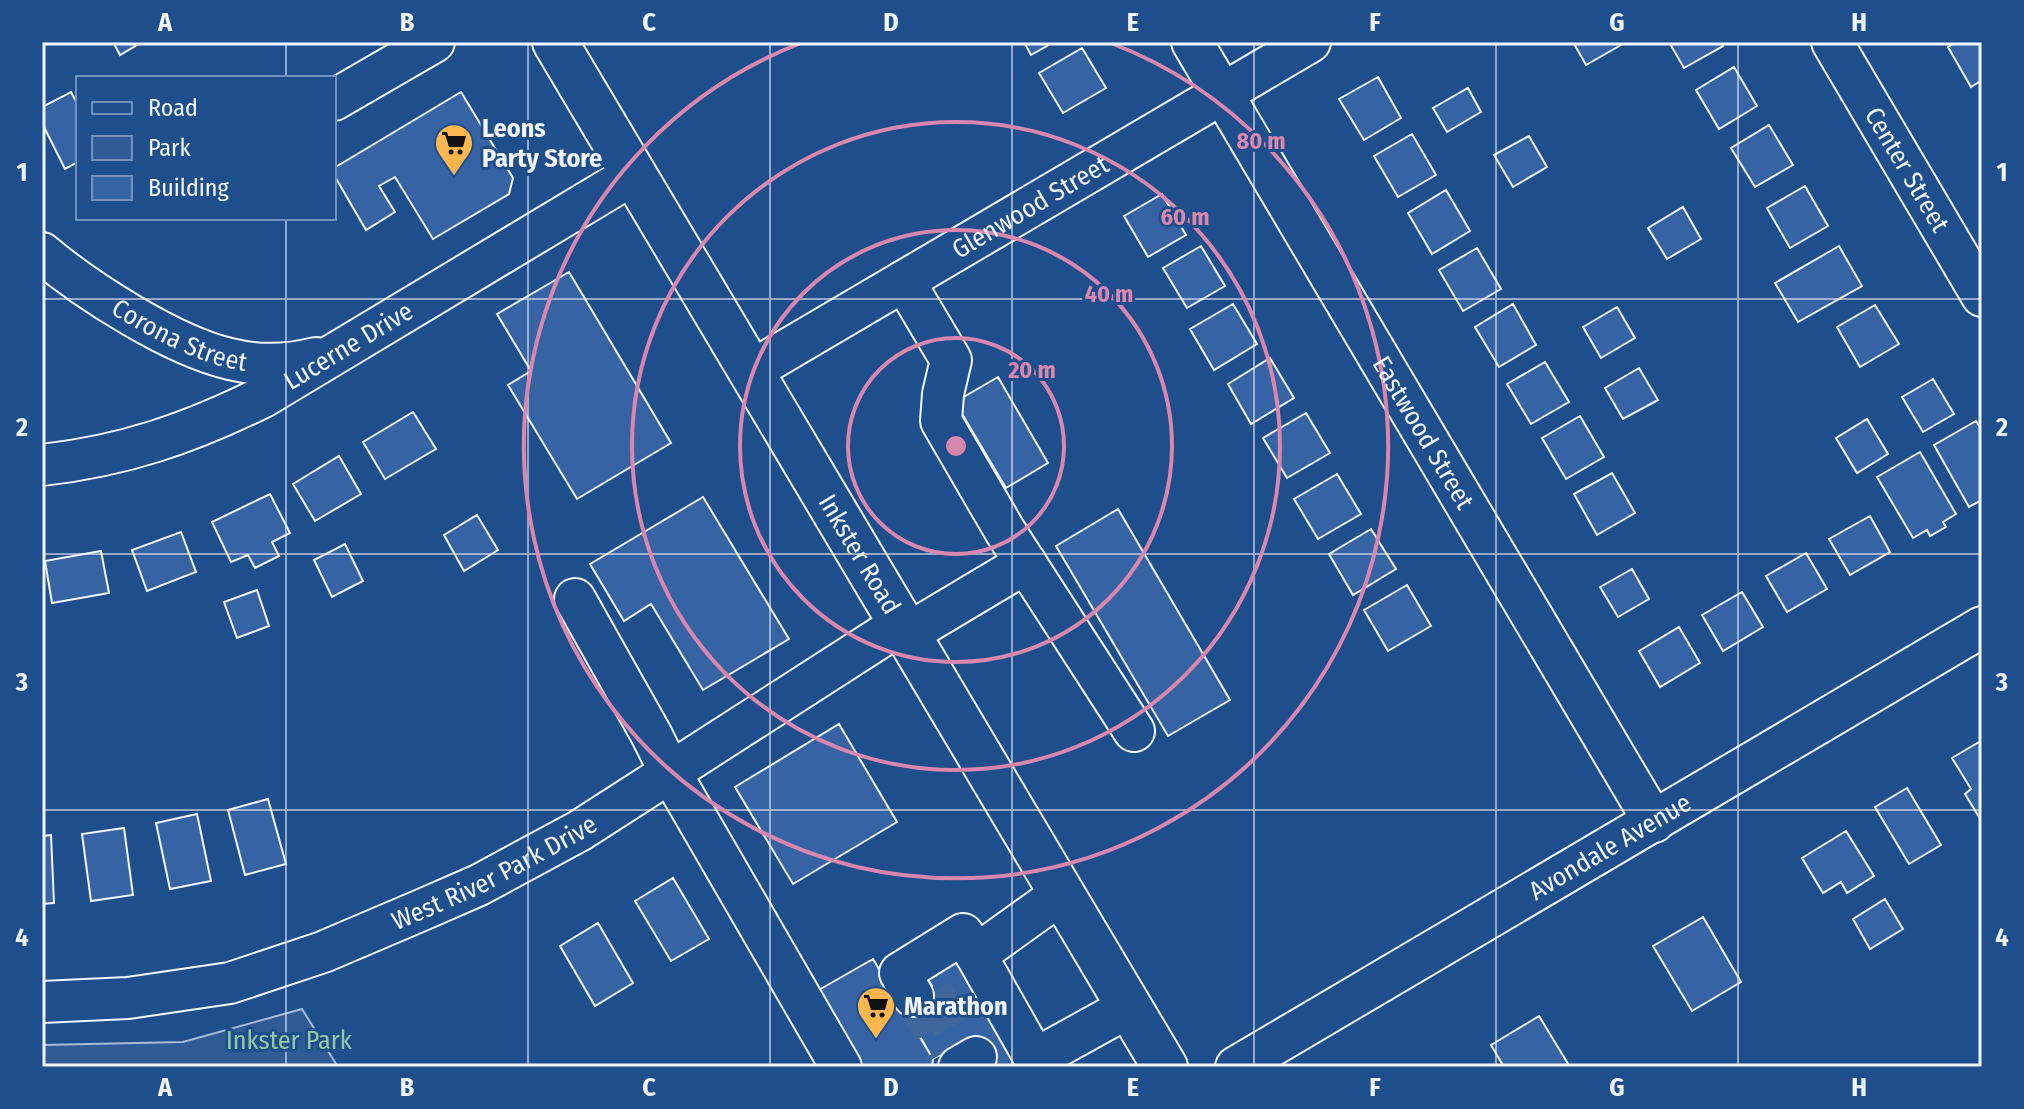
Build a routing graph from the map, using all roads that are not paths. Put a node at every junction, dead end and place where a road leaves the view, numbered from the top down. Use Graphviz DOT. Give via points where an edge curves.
graph roads {
  1 [pos="434,42"];
  2 [pos="555,42"];
  3 [pos="1192,42"];
  4 [pos="1310,42"];
  5 [pos="1832,42"];
  6 [pos="1223,95"];
  7 [pos="336,99"];
  8 [pos="634,174"];
  9 [pos="42,253"];
  10 [pos="904,281"];
  11 [pos="1982,296"];
  12 [pos="335,353"];
  13 [pos="751,371"];
  14 [pos="42,465"];
  15 [pos="1026,563"];
  16 [pos="575,599"];
  17 [pos="1982,627"];
  18 [pos="904,629"];
  19 [pos="1134,731"];
  20 [pos="670,772"];
  21 [pos="1654,822"];
  22 [pos="1061,894"];
  23 [pos="984,974"];
  24 [pos="913,996"];
  25 [pos="42,1002"];
  26 [pos="1129,1007"];
  27 [pos="1026,1048"];
  28 [pos="841,1067"];
  29 [pos="1165,1067"];
  30 [pos="1236,1067"];
  1 -- 7 [label="street"];
  2 -- 8 [label="main road, Inkster Road"];
  3 -- 6 [label="street, Eastwood Street"];
  4 -- 6 [label="street, Glenwood Street"];
  5 -- 11 [label="street, Center Street"];
  6 -- 10 [label="street, Glenwood Street"];
  6 -- 21 [label="street, Eastwood Street"];
  8 -- 12 [label="street, Lucerne Drive"];
  8 -- 13 [label="main road, Inkster Road"];
  9 -- 12 [label="street, Corona Street" via="115,305 187,344 229,359 265,364"];
  10 -- 13 [label="street, Glenwood Street"];
  10 -- 15 [label="street" via="951,360 941,421"];
  12 -- 14 [label="street, Lucerne Drive" via="209,424 138,449"];
  13 -- 18 [label="main road, Inkster Road"];
  15 -- 18 [label="street, West River Park Drive"];
  15 -- 19 [label="street"];
  16 -- 20 [label="street"];
  17 -- 21 [label="street, Avondale Avenue"];
  18 -- 20 [label="street, West River Park Drive"];
  18 -- 22 [label="main road, Inkster Road"];
  20 -- 25 [label="street, West River Park Drive" via="579,831 479,885 323,952 230,983 184,992"];
  20 -- 28 [label="street"];
  21 -- 30 [label="street, Avondale Avenue"];
  22 -- 23 [label="street"];
  22 -- 26 [label="main road, Inkster Road"];
  23 -- 24 [label="street" via="963,934 900,973"];
  23 -- 27 [label="street"];
  26 -- 27 [label="street"];
  26 -- 29 [label="main road, Inkster Road"];
}
